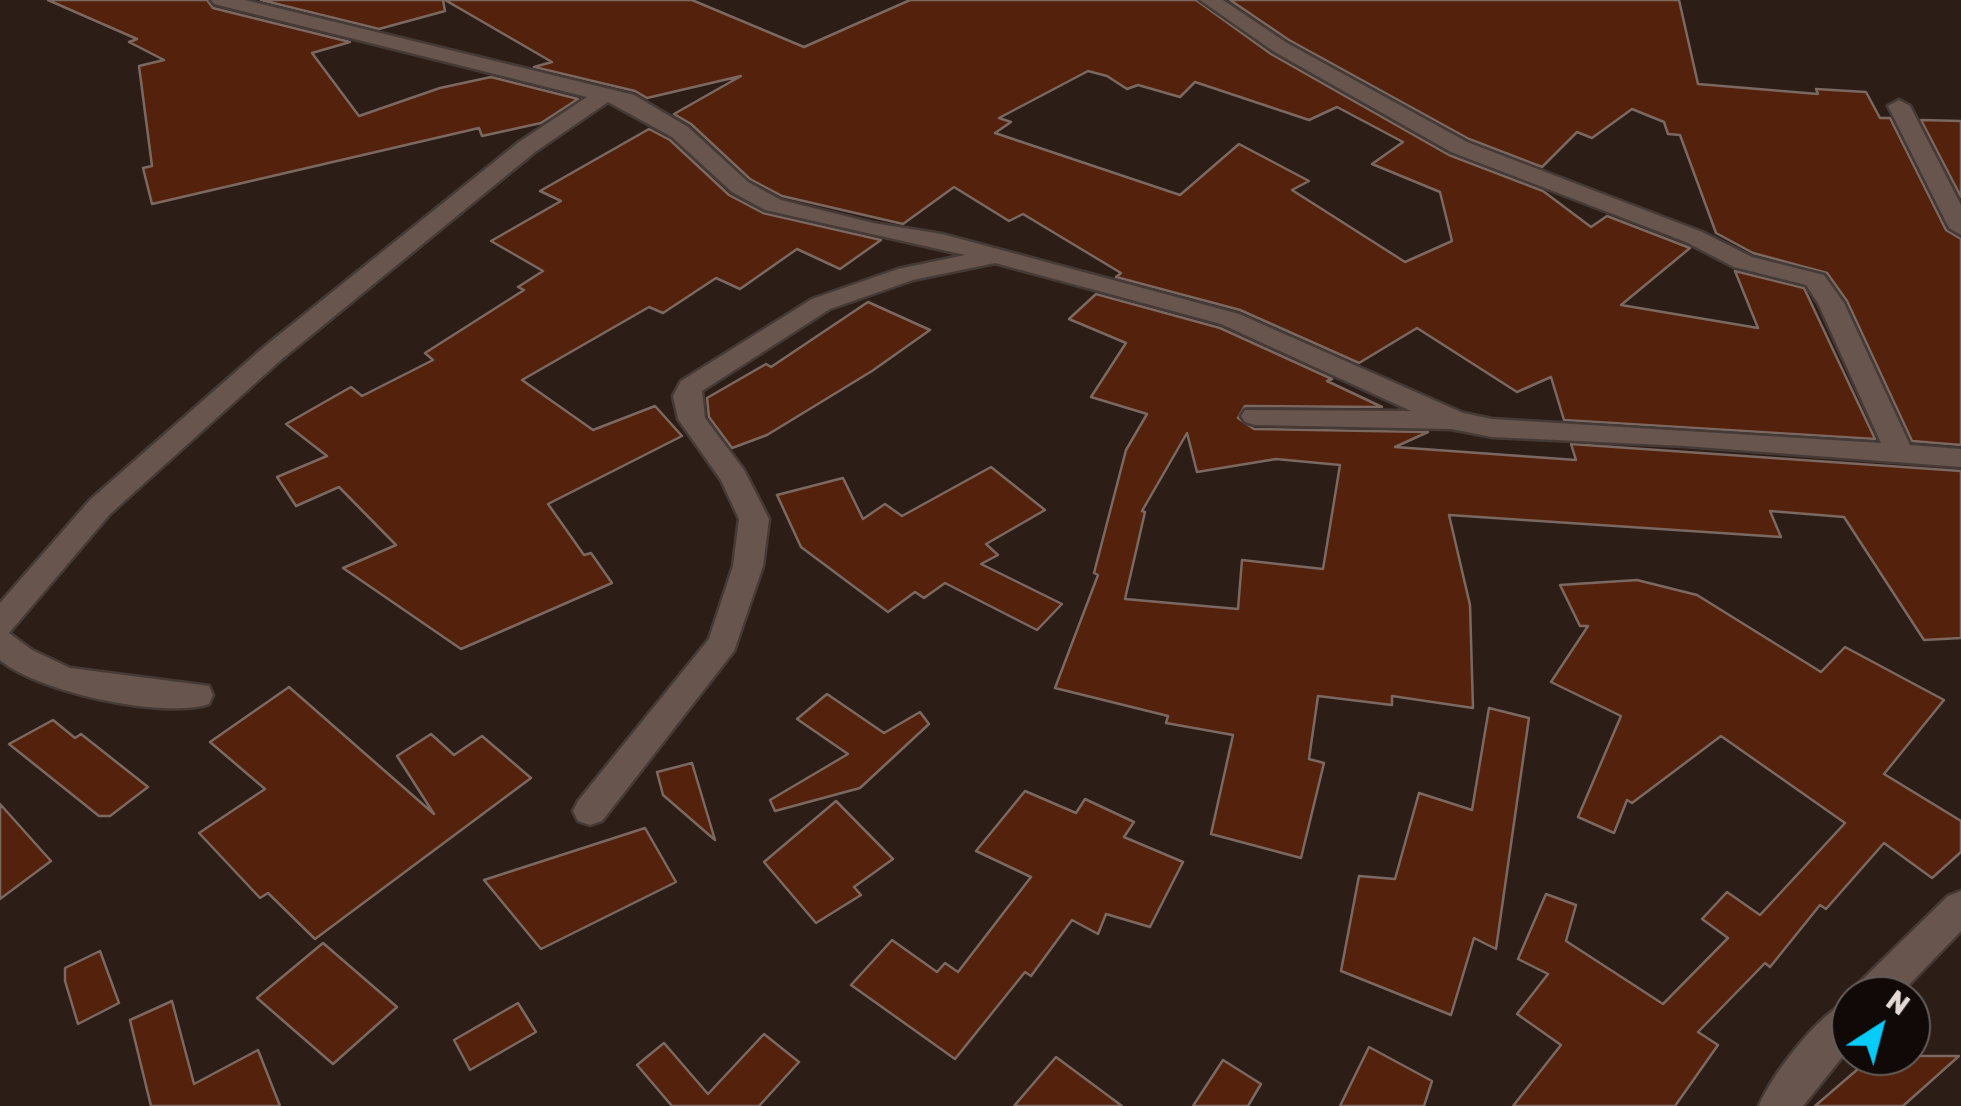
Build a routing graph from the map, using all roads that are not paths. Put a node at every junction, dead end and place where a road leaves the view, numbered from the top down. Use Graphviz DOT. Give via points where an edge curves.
graph roads {
  1 [pos="221,0"];
  2 [pos="1210,0"];
  3 [pos="606,94"];
  4 [pos="1899,106"];
  5 [pos="1951,189"];
  6 [pos="1961,228"];
  7 [pos="992,256"];
  8 [pos="1256,416"];
  9 [pos="1456,421"];
  10 [pos="1900,454"];
  11 [pos="1961,458"];
  12 [pos="0,624"];
  13 [pos="0,642"];
  14 [pos="198,695"];
  15 [pos="590,811"];
  16 [pos="1961,906"];
  17 [pos="1892,976"];
  18 [pos="1831,1039"];
  19 [pos="1780,1106"];
  1 -- 3 [label="street"];
  2 -- 10 [label="street" via="1459,147 1743,262 1814,280"];
  3 -- 7 [label="street" via="656,115 740,187 772,204"];
  3 -- 12 [label="street" via="527,147 273,353 100,506"];
  4 -- 5 [label="street"];
  5 -- 6 [label="street"];
  7 -- 9 [label="street" via="1230,319"];
  7 -- 15 [label="street" via="907,274 821,304 690,387 692,419 754,518 748,566 723,643"];
  8 -- 9 [label="street"];
  9 -- 10 [label="street"];
  10 -- 11 [label="street"];
  13 -- 14 [label="street" via="18,660 67,683"];
  16 -- 17 [label="street"];
  18 -- 19 [label="street"];
}
